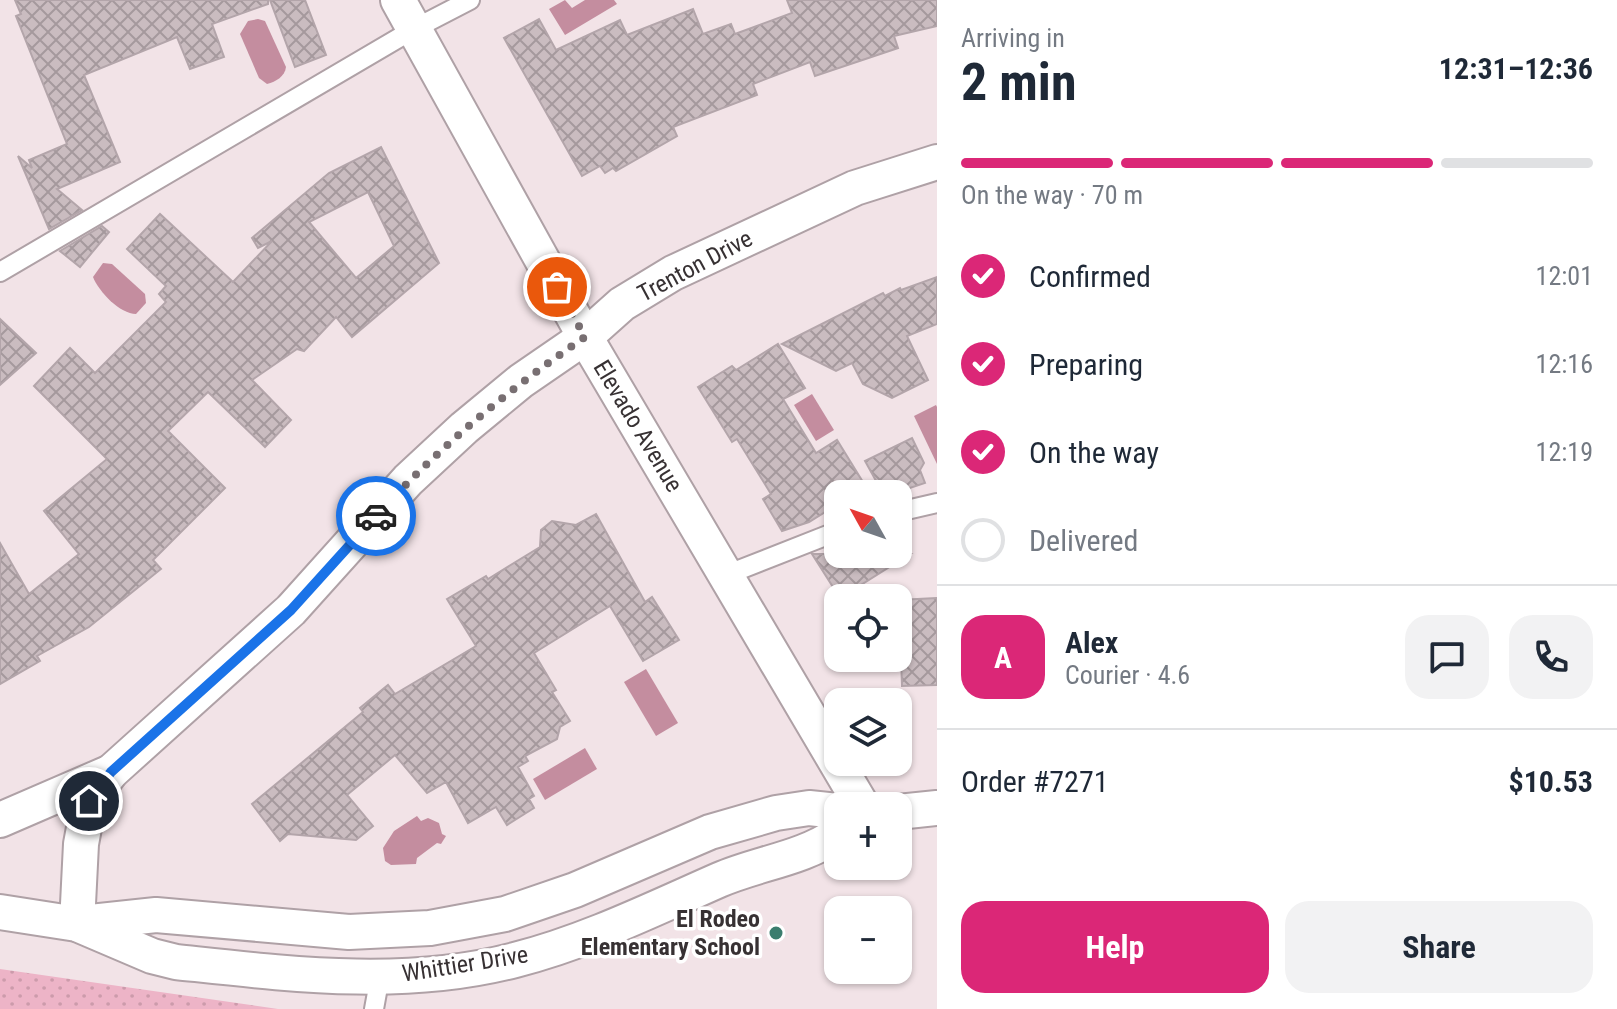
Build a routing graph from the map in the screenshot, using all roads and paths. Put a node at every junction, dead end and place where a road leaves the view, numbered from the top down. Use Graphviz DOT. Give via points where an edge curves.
graph roads {
  1 [pos="470,0"];
  2 [pos="406,15"];
  3 [pos="937,162"];
  4 [pos="0,272"];
  5 [pos="585,337"];
  6 [pos="937,503"];
  7 [pos="912,509"];
  8 [pos="824,536"];
  9 [pos="726,575"];
  10 [pos="111,772"];
  11 [pos="854,792"];
  12 [pos="937,808"];
  13 [pos="824,810"];
  14 [pos="912,811"];
  15 [pos="0,820"];
  16 [pos="824,844"];
  17 [pos="0,912"];
  18 [pos="77,924"];
  19 [pos="377,993"];
  1 -- 2 [label="lane"];
  2 -- 4 [label="lane"];
  2 -- 5 [label="street, Elevado Avenue"];
  3 -- 5 [label="street, Trenton Drive" via="855,188 673,273 622,304"];
  5 -- 9 [label="street, Elevado Avenue"];
  5 -- 10 [label="street, Trenton Drive" via="464,428 408,480 291,610"];
  6 -- 7 [label="lane"];
  8 -- 9 [label="lane"];
  9 -- 11 [label="street, Elevado Avenue"];
  10 -- 15 [label="street"];
  10 -- 18 [label="street, Trenton Drive" via="89,801"];
  12 -- 14 [label="street"];
  13 -- 18 [label="street, Whittier Drive" via="776,813 710,832 575,890 505,914 430,928 349,932 156,915"];
  16 -- 19 [label="street, Whittier Drive" via="515,961 438,973"];
  17 -- 18 [label="street, Whittier Drive"];
  18 -- 19 [label="street, Whittier Drive" via="176,962 346,978"];
}
